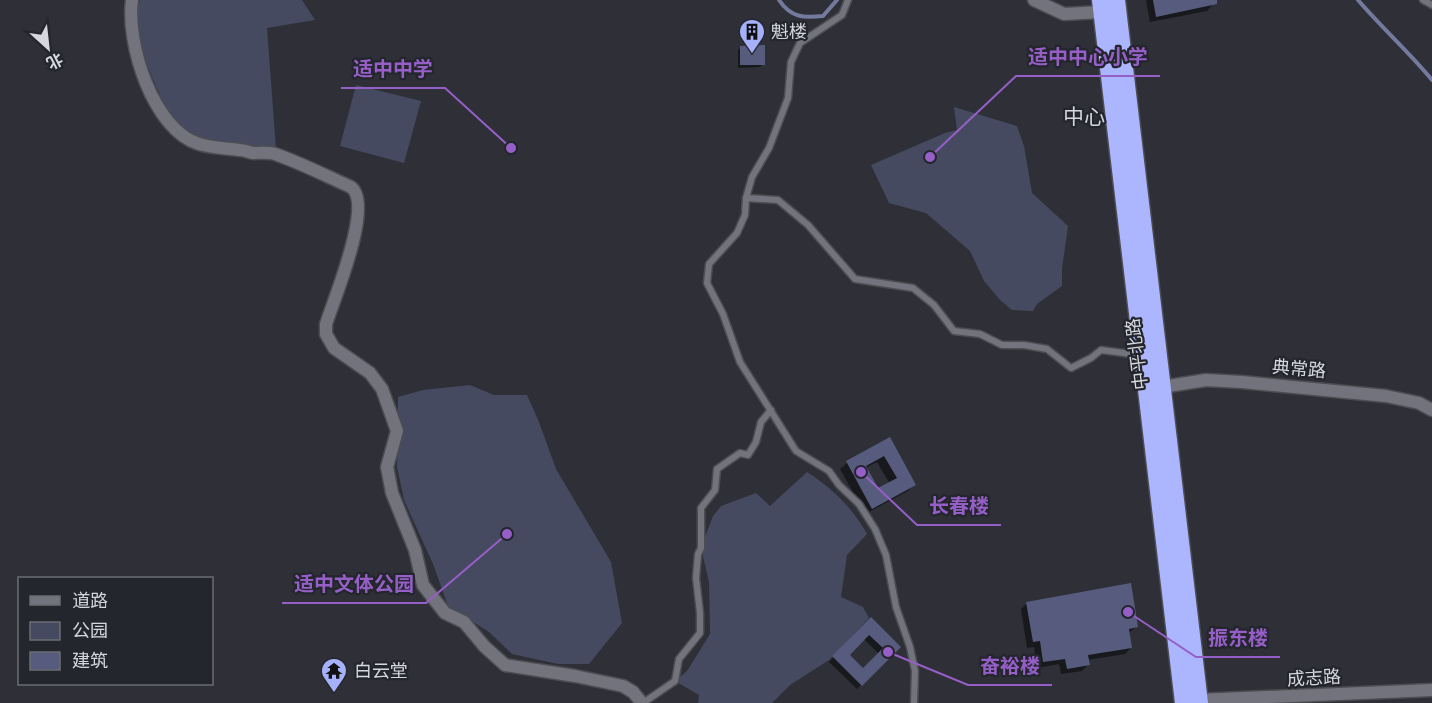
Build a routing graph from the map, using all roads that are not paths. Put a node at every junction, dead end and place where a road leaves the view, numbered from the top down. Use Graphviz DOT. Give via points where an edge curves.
graph roads {
  1 [pos="132,0"];
  2 [pos="848,0"];
  3 [pos="1034,0"];
  4 [pos="1423,0"];
  5 [pos="1106,4"];
  6 [pos="1432,5"];
  7 [pos="746,198"];
  8 [pos="1143,355"];
  9 [pos="1162,387"];
  10 [pos="771,410"];
  11 [pos="1432,410"];
  12 [pos="1432,690"];
  13 [pos="1194,702"];
  14 [pos="643,703"];
  15 [pos="914,703"];
  1 -- 14 [label="street" via="131,23 139,66 166,121 182,137 211,147 273,153 351,187 357,195 358,223 326,334 334,348 370,373 382,389 397,431 387,467 390,488 426,589 445,613 464,622 505,665 623,686"];
  2 -- 7 [label="lane" via="842,15 800,43 791,62 788,98"];
  3 -- 5 [label="street" via="1064,14"];
  4 -- 6 [label="lane"];
  5 -- 8 [label="highway"];
  5 -- 9 [label="highway, 中平北路"];
  7 -- 8 [label="lane" via="778,200 816,233 855,279 913,288 934,305 954,331 980,334 1002,345 1047,349 1071,368 1101,350"];
  7 -- 10 [label="lane" via="745,215 737,233 710,264 707,283 740,362"];
  8 -- 13 [label="highway"];
  9 -- 11 [label="street, 典常路" via="1206,380 1242,382 1386,396"];
  9 -- 13 [label="highway, 中平北路"];
  10 -- 14 [label="lane" via="761,422 748,455 740,453 717,469 714,490 701,508 696,578 700,633 679,659 675,681"];
  10 -- 15 [label="lane" via="796,451 829,471 875,529 886,555 896,607 910,647 915,671"];
  12 -- 13 [label="street, 成志路"];
}
